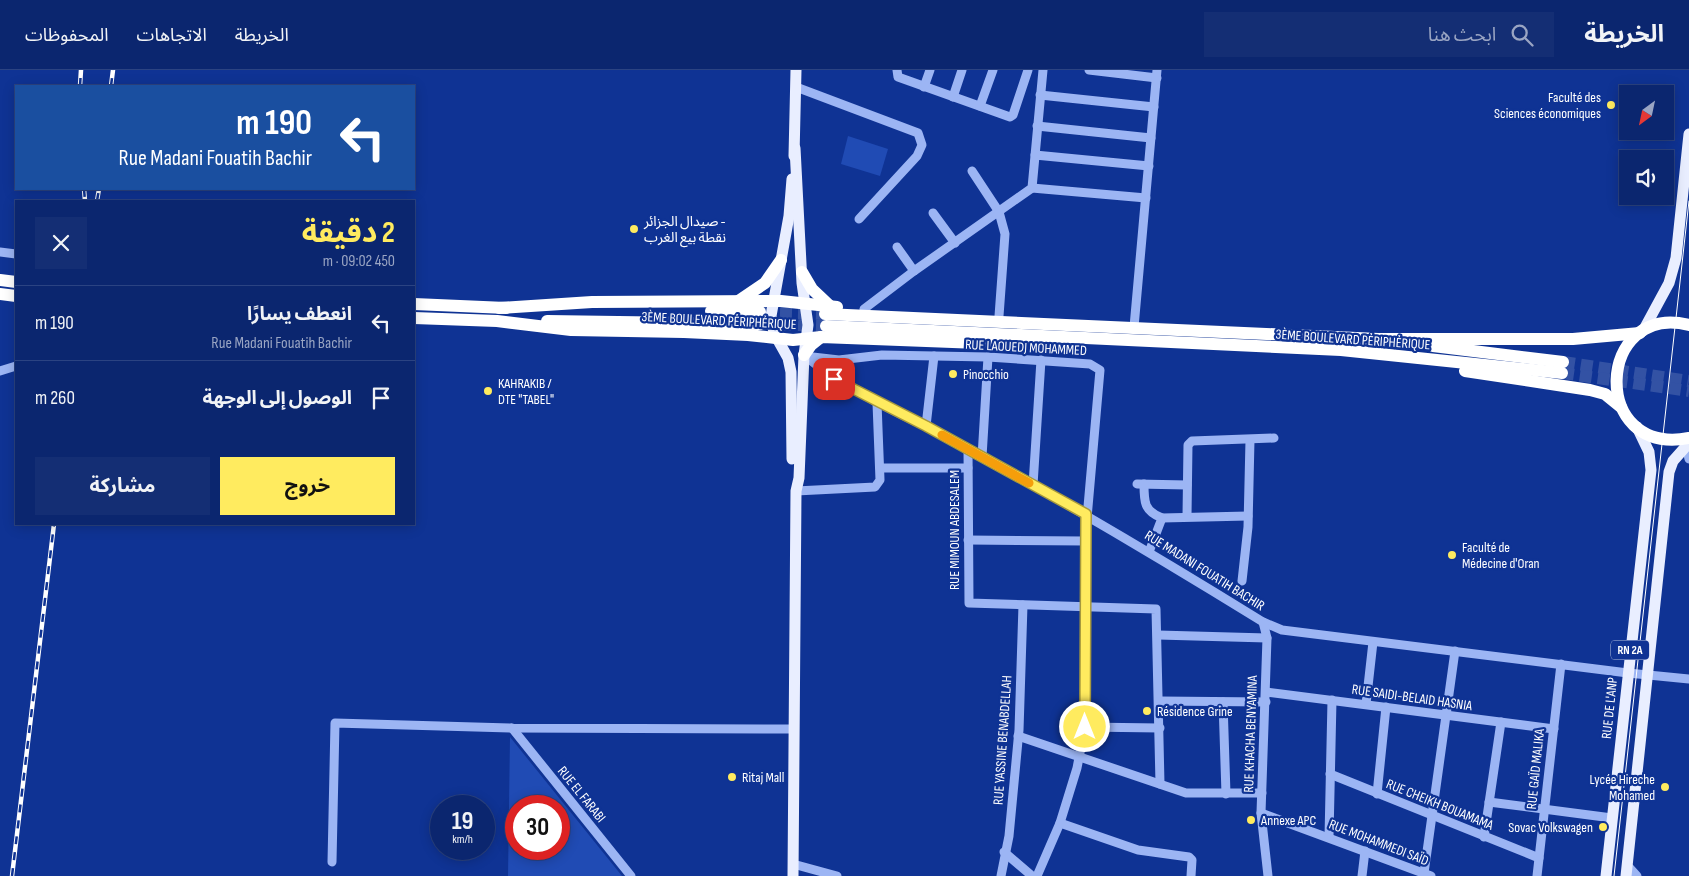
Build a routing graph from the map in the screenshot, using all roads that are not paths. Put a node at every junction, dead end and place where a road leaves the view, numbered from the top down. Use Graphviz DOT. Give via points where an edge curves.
graph roads {
  1 [pos="796,70"];
  2 [pos="897,70"];
  3 [pos="930,70"];
  4 [pos="962,70"];
  5 [pos="993,70"];
  6 [pos="1028,70"];
  7 [pos="1043,70"];
  8 [pos="1089,70"];
  9 [pos="1157,74"];
  10 [pos="796,87"];
  11 [pos="924,87"];
  12 [pos="1040,95"];
  13 [pos="953,97"];
  14 [pos="980,106"];
  15 [pos="1154,107"];
  16 [pos="1038,126"];
  17 [pos="1689,134"];
  18 [pos="1151,138"];
  19 [pos="795,148"];
  20 [pos="1035,155"];
  21 [pos="1149,166"];
  22 [pos="972,171"];
  23 [pos="1032,188"];
  24 [pos="1146,198"];
  25 [pos="999,212"];
  26 [pos="933,213"];
  27 [pos="859,219"];
  28 [pos="954,243"];
  29 [pos="897,246"];
  30 [pos="0,252"];
  31 [pos="15,254"];
  32 [pos="781,260"];
  33 [pos="914,271"];
  34 [pos="802,272"];
  35 [pos="0,280"];
  36 [pos="15,282"];
  37 [pos="0,294"];
  38 [pos="15,296"];
  39 [pos="772,302"];
  40 [pos="736,303"];
  41 [pos="805,303"];
  42 [pos="415,304"];
  43 [pos="499,308"];
  44 [pos="864,309"];
  45 [pos="998,316"];
  46 [pos="415,318"];
  47 [pos="497,321"];
  48 [pos="826,321"];
  49 [pos="1092,325"];
  50 [pos="1689,325"];
  51 [pos="1134,327"];
  52 [pos="571,330"];
  53 [pos="1642,332"];
  54 [pos="777,339"];
  55 [pos="807,339"];
  56 [pos="1378,339"];
  57 [pos="573,343"];
  58 [pos="1341,350"];
  59 [pos="804,356"];
  60 [pos="934,356"];
  61 [pos="988,357"];
  62 [pos="843,360"];
  63 [pos="1041,360"];
  64 [pos="15,366"];
  65 [pos="0,371"];
  66 [pos="837,381"];
  67 [pos="878,403"];
  68 [pos="1621,407"];
  69 [pos="926,426"];
  70 [pos="1637,427"];
  71 [pos="1274,438"];
  72 [pos="1689,438"];
  73 [pos="1250,440"];
  74 [pos="1689,444"];
  75 [pos="968,449"];
  76 [pos="982,457"];
  77 [pos="1689,459"];
  78 [pos="880,468"];
  79 [pos="968,468"];
  80 [pos="1033,485"];
  81 [pos="1187,485"];
  82 [pos="796,491"];
  83 [pos="1086,514"];
  84 [pos="1187,516"];
  85 [pos="1248,516"];
  86 [pos="1162,518"];
  87 [pos="968,540"];
  88 [pos="1085,541"];
  89 [pos="1149,552"];
  90 [pos="1242,581"];
  91 [pos="1023,605"];
  92 [pos="1085,607"];
  93 [pos="1263,622"];
  94 [pos="1158,635"];
  95 [pos="1267,638"];
  96 [pos="1373,642"];
  97 [pos="1455,651"];
  98 [pos="1561,664"];
  99 [pos="1637,674"];
  100 [pos="1689,679"];
  101 [pos="1266,692"];
  102 [pos="1332,700"];
  103 [pos="1160,701"];
  104 [pos="1223,702"];
  105 [pos="1266,702"];
  106 [pos="1366,704"];
  107 [pos="1386,707"];
  108 [pos="1445,715"];
  109 [pos="1501,722"];
  110 [pos="1085,727"];
  111 [pos="512,728"];
  112 [pos="1160,728"];
  113 [pos="794,729"];
  114 [pos="1554,730"];
  115 [pos="1018,736"];
  116 [pos="1080,756"];
  117 [pos="1330,774"];
  118 [pos="1160,784"];
  119 [pos="1226,794"];
  120 [pos="1262,794"];
  121 [pos="1377,794"];
  122 [pos="1489,802"];
  123 [pos="1545,809"];
  124 [pos="1261,813"];
  125 [pos="1432,816"];
  126 [pos="1612,818"];
  127 [pos="1060,823"];
  128 [pos="1329,837"];
  129 [pos="1484,837"];
  130 [pos="1365,851"];
  131 [pos="1004,852"];
  132 [pos="1539,858"];
  133 [pos="332,862"];
  134 [pos="793,864"];
  135 [pos="1626,870"];
  136 [pos="1427,875"];
  137 [pos="631,876"];
  138 [pos="793,876"];
  139 [pos="837,876"];
  140 [pos="1001,876"];
  141 [pos="1032,876"];
  142 [pos="1037,876"];
  143 [pos="1191,876"];
  144 [pos="1268,876"];
  145 [pos="1362,876"];
  146 [pos="1537,876"];
  147 [pos="1606,876"];
  148 [pos="1637,876"];
  1 -- 10 [label="main road"];
  2 -- 11 [label="street" via="898,77"];
  3 -- 11 [label="street"];
  4 -- 13 [label="street"];
  5 -- 14 [label="street"];
  6 -- 14 [label="street" via="1012,116"];
  7 -- 12 [label="street"];
  8 -- 9 [label="street"];
  9 -- 15 [label="street"];
  10 -- 19 [label="main road"];
  10 -- 27 [label="street" via="918,133 922,145 917,156"];
  11 -- 13 [label="street"];
  12 -- 15 [label="street"];
  12 -- 16 [label="street"];
  13 -- 14 [label="street"];
  15 -- 18 [label="street"];
  16 -- 18 [label="street"];
  16 -- 20 [label="street"];
  17 -- 53 [label="main road" via="1676,258 1666,290"];
  18 -- 21 [label="street"];
  19 -- 32 [label="main road"];
  19 -- 34 [label="main road"];
  20 -- 21 [label="street"];
  20 -- 23 [label="street"];
  21 -- 24 [label="street"];
  22 -- 25 [label="street"];
  23 -- 24 [label="street"];
  23 -- 25 [label="street"];
  24 -- 51 [label="street"];
  25 -- 28 [label="street"];
  25 -- 45 [label="street" via="1005,234"];
  26 -- 28 [label="street"];
  28 -- 33 [label="street"];
  29 -- 33 [label="street"];
  30 -- 31 [label="street"];
  32 -- 39 [label="main road"];
  32 -- 40 [label="highway" via="760,287"];
  33 -- 44 [label="street"];
  34 -- 41 [label="main road"];
  34 -- 48 [label="highway" via="817,295"];
  35 -- 36 [label="highway"];
  37 -- 38 [label="highway"];
  39 -- 40 [label="highway"];
  39 -- 41 [label="highway"];
  39 -- 54 [label="main road" via="771,322"];
  40 -- 43 [label="highway" via="592,302"];
  41 -- 48 [label="highway"];
  41 -- 55 [label="main road"];
  42 -- 43 [label="highway"];
  43 -- 47 [label="highway" via="760,318"];
  44 -- 45 [label="highway"];
  44 -- 48 [label="highway"];
  45 -- 49 [label="highway"];
  46 -- 47 [label="highway, 3ÈME BOULEVARD PÉRIPHÉRIQUE"];
  47 -- 52 [label="highway, 3ÈME BOULEVARD PÉRIPHÉRIQUE"];
  48 -- 49 [label="highway"];
  48 -- 55 [label="highway, 3ÈME BOULEVARD PÉRIPHÉRIQUE"];
  48 -- 58 [label="highway, 3ÈME BOULEVARD PÉRIPHÉRIQUE" via="1061,346 1142,341"];
  48 -- 59 [label="highway"];
  49 -- 51 [label="highway"];
  50 -- 53 [label="highway" via="1665,324"];
  51 -- 56 [label="highway"];
  52 -- 54 [label="highway, 3ÈME BOULEVARD PÉRIPHÉRIQUE" via="684,332"];
  52 -- 57 [label="highway"];
  53 -- 56 [label="highway" via="1573,339"];
  53 -- 68 [label="highway" via="1630,342 1616,366 1616,394"];
  54 -- 55 [label="highway, 3ÈME BOULEVARD PÉRIPHÉRIQUE"];
  54 -- 82 [label="main road" via="788,358 791,372 792,477"];
  55 -- 59 [label="main road"];
  56 -- 58 [label="highway, 3ÈME BOULEVARD PÉRIPHÉRIQUE" via="1563,368"];
  58 -- 68 [label="highway" via="1590,390 1605,394"];
  59 -- 62 [label="street, RUE LAOUEDJ MOHAMMED"];
  59 -- 66 [label="street, RUE MADANI FOUATIH BACHIR"];
  59 -- 82 [label="main road"];
  60 -- 61 [label="street, RUE LAOUEDJ MOHAMMED"];
  60 -- 62 [label="street, RUE LAOUEDJ MOHAMMED" via="877,355"];
  60 -- 69 [label="street"];
  61 -- 63 [label="street, RUE LAOUEDJ MOHAMMED"];
  61 -- 76 [label="street"];
  62 -- 66 [label="street"];
  63 -- 80 [label="street"];
  63 -- 83 [label="street, RUE LAOUEDJ MOHAMMED" via="1093,364 1101,373"];
  64 -- 65 [label="street"];
  66 -- 67 [label="street, RUE MADANI FOUATIH BACHIR"];
  67 -- 69 [label="street, RUE MADANI FOUATIH BACHIR"];
  67 -- 78 [label="street"];
  68 -- 70 [label="highway"];
  69 -- 75 [label="street, RUE MADANI FOUATIH BACHIR"];
  70 -- 72 [label="highway" via="1657,438"];
  70 -- 99 [label="main road, RUE DE L'ANP / RN 2A" via="1649,452 1651,470"];
  71 -- 73 [label="street"];
  73 -- 81 [label="street" via="1192,441 1188,446"];
  73 -- 85 [label="street"];
  74 -- 77 [label="street"];
  74 -- 99 [label="main road, RUE DE L'ANP / RN 2A" via="1673,461 1669,472"];
  75 -- 76 [label="street, RUE MADANI FOUATIH BACHIR"];
  75 -- 79 [label="street, RUE MIMOUN ABDESALEM"];
  76 -- 80 [label="street, RUE MADANI FOUATIH BACHIR"];
  78 -- 79 [label="street"];
  78 -- 82 [label="street" via="880,480 874,487"];
  79 -- 87 [label="street, RUE MIMOUN ABDESALEM"];
  80 -- 83 [label="street, RUE MADANI FOUATIH BACHIR"];
  81 -- 84 [label="street"];
  81 -- 86 [label="street" via="1141,484 1144,503 1152,514"];
  82 -- 113 [label="main road"];
  83 -- 88 [label="street, RUE LAOUEDJ MOHAMMED"];
  83 -- 89 [label="street, RUE MADANI FOUATIH BACHIR"];
  84 -- 85 [label="street"];
  84 -- 86 [label="street"];
  85 -- 90 [label="street"];
  86 -- 89 [label="street"];
  87 -- 88 [label="street"];
  87 -- 91 [label="street, RUE MIMOUN ABDESALEM" via="969,603"];
  88 -- 92 [label="street, RUE LAOUEDJ MOHAMMED"];
  89 -- 93 [label="street, RUE MADANI FOUATIH BACHIR"];
  91 -- 92 [label="street, RUE MIMOUN ABDESALEM"];
  91 -- 115 [label="street, RUE YASSINE BENABDELLAH"];
  92 -- 94 [label="street, RUE MIMOUN ABDESALEM" via="1156,609"];
  92 -- 110 [label="street, RUE LAOUEDJ MOHAMMED"];
  93 -- 95 [label="street, RUE KHACHA BENYAMINA"];
  93 -- 96 [label="street, RUE MADANI FOUATIH BACHIR" via="1282,630"];
  94 -- 95 [label="street"];
  94 -- 103 [label="street"];
  95 -- 101 [label="street, RUE KHACHA BENYAMINA"];
  96 -- 97 [label="street, RUE MADANI FOUATIH BACHIR"];
  96 -- 106 [label="street"];
  97 -- 98 [label="street, RUE MADANI FOUATIH BACHIR"];
  97 -- 108 [label="street"];
  98 -- 99 [label="street, RUE MADANI FOUATIH BACHIR"];
  98 -- 114 [label="street, RUE GAÏD MALIKA"];
  99 -- 100 [label="street, RUE MADANI FOUATIH BACHIR"];
  99 -- 126 [label="main road, RUE DE L'ANP / RN 2A"];
  99 -- 135 [label="main road, RUE DE L'ANP / RN 2A"];
  101 -- 102 [label="street, RUE SAIDI-BELAID HASNIA"];
  101 -- 105 [label="street, RUE KHACHA BENYAMINA"];
  102 -- 106 [label="street, RUE SAIDI-BELAID HASNIA"];
  102 -- 117 [label="street"];
  103 -- 104 [label="street"];
  103 -- 112 [label="street"];
  104 -- 105 [label="street"];
  104 -- 119 [label="street"];
  105 -- 120 [label="street, RUE KHACHA BENYAMINA"];
  106 -- 107 [label="street, RUE SAIDI-BELAID HASNIA"];
  107 -- 108 [label="street, RUE SAIDI-BELAID HASNIA"];
  107 -- 121 [label="street"];
  108 -- 109 [label="street, RUE SAIDI-BELAID HASNIA"];
  108 -- 125 [label="street"];
  109 -- 114 [label="street, RUE SAIDI-BELAID HASNIA"];
  109 -- 122 [label="street"];
  110 -- 112 [label="street"];
  110 -- 116 [label="street, RUE LAOUEDJ MOHAMMED"];
  111 -- 113 [label="street"];
  111 -- 133 [label="street" via="335,723"];
  111 -- 137 [label="street, RUE EL FARABI"];
  112 -- 118 [label="street"];
  113 -- 134 [label="main road"];
  114 -- 123 [label="street, RUE GAÏD MALIKA"];
  115 -- 116 [label="street"];
  115 -- 131 [label="street, RUE YASSINE BENABDELLAH"];
  116 -- 118 [label="street"];
  116 -- 127 [label="street, RUE LAOUEDJ MOHAMMED"];
  117 -- 121 [label="street, RUE CHEIKH BOUAMAMA"];
  117 -- 128 [label="street"];
  118 -- 119 [label="street" via="1186,793"];
  119 -- 120 [label="street"];
  120 -- 124 [label="street, RUE KHACHA BENYAMINA"];
  121 -- 125 [label="street, RUE CHEIKH BOUAMAMA"];
  122 -- 123 [label="street"];
  122 -- 129 [label="street"];
  123 -- 126 [label="street"];
  123 -- 132 [label="street, RUE GAÏD MALIKA"];
  124 -- 128 [label="street, RUE MOHAMMEDI SAÏD"];
  124 -- 144 [label="street, RUE KHACHA BENYAMINA"];
  125 -- 129 [label="street, RUE CHEIKH BOUAMAMA"];
  125 -- 136 [label="street"];
  126 -- 147 [label="main road, RUE DE L'ANP / RN 2A"];
  127 -- 142 [label="street, RUE LAOUEDJ MOHAMMED"];
  127 -- 143 [label="street" via="1138,850 1189,857 1192,860"];
  128 -- 130 [label="street, RUE MOHAMMEDI SAÏD"];
  129 -- 132 [label="street, RUE CHEIKH BOUAMAMA"];
  130 -- 136 [label="street, RUE MOHAMMEDI SAÏD"];
  130 -- 145 [label="street"];
  131 -- 140 [label="street, RUE YASSINE BENABDELLAH"];
  131 -- 141 [label="street"];
  132 -- 146 [label="street, RUE GAÏD MALIKA"];
  134 -- 138 [label="main road"];
  134 -- 139 [label="street"];
  135 -- 148 [label="street"];
}
